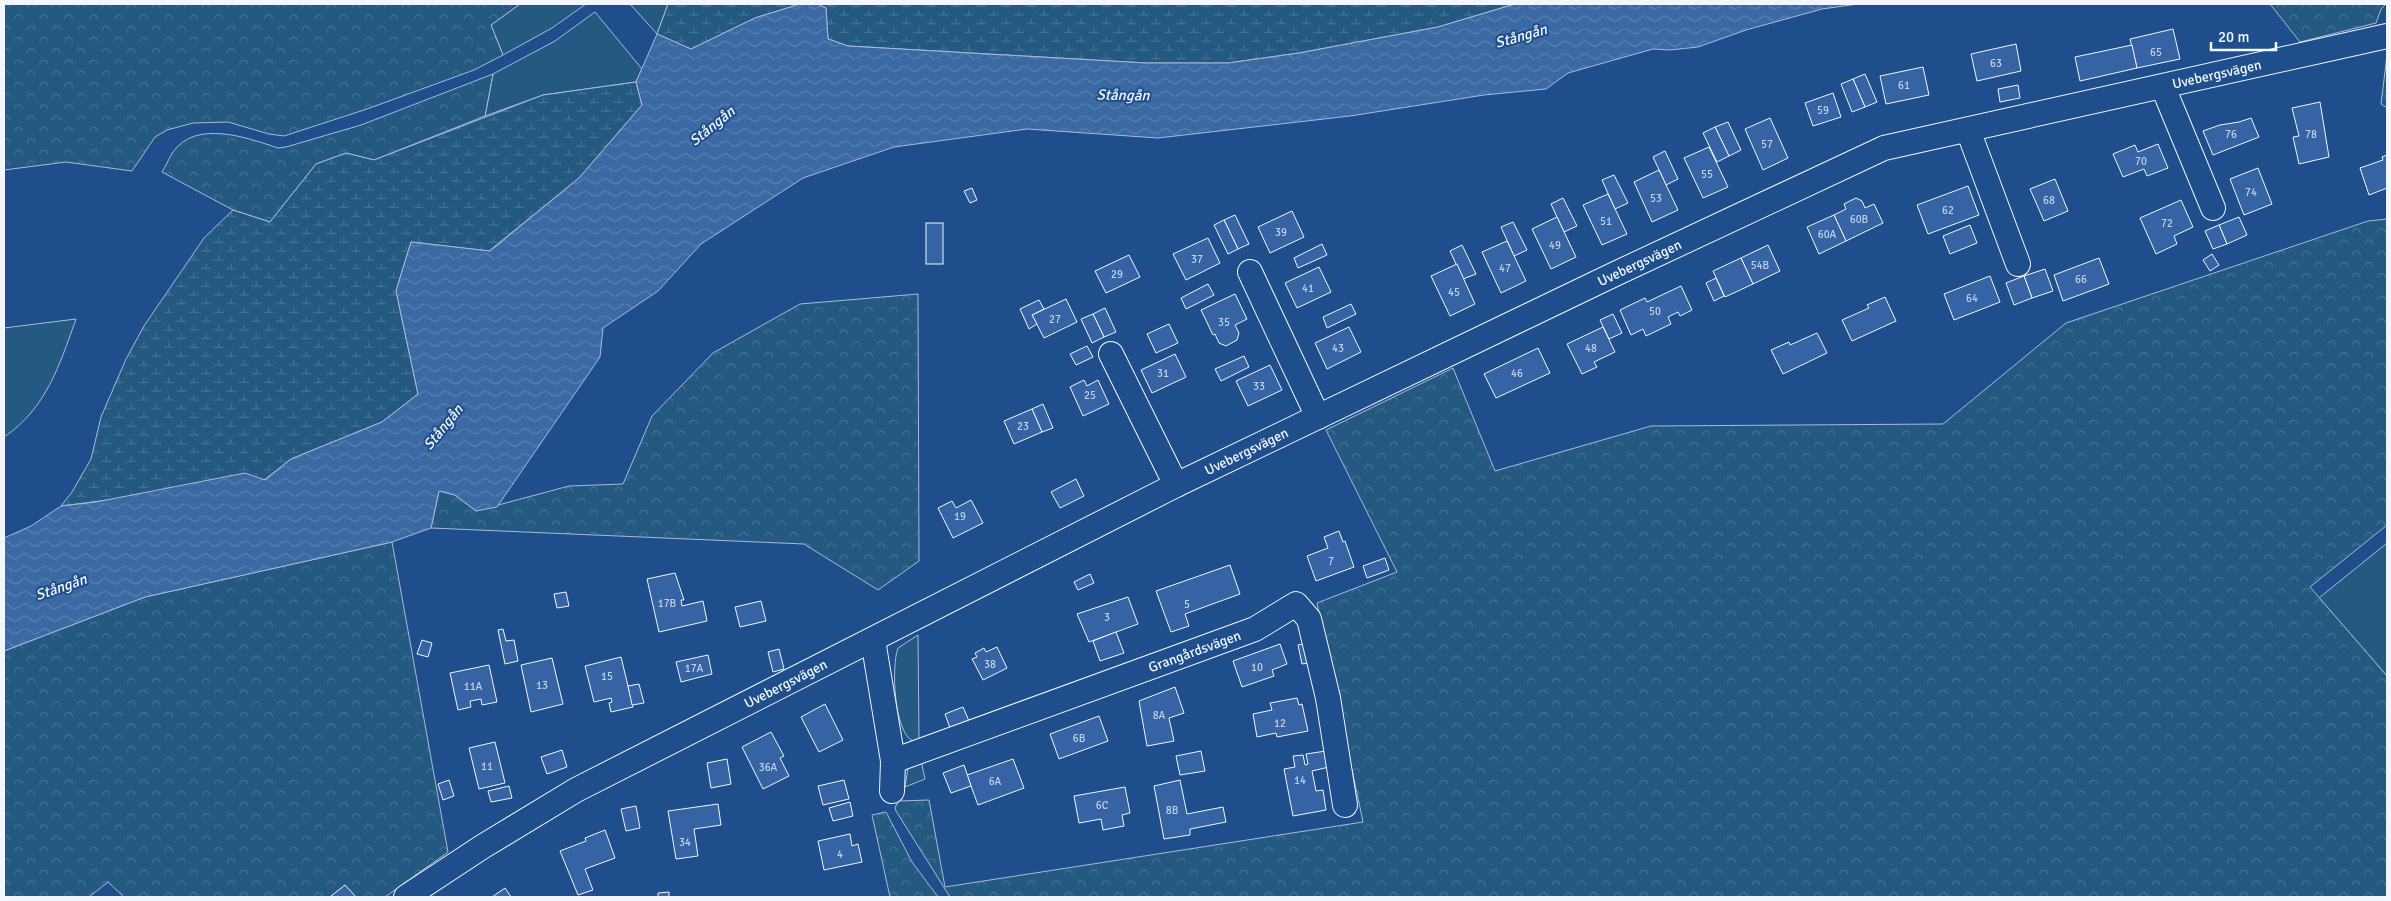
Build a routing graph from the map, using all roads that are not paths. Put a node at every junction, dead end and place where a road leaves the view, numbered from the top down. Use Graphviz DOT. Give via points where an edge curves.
graph roads {
  1 [pos="2387,36"];
  2 [pos="2163,87"];
  3 [pos="1968,130"];
  4 [pos="2212,208"];
  5 [pos="2018,264"];
  6 [pos="1250,272"];
  7 [pos="1111,354"];
  8 [pos="1318,417"];
  9 [pos="1176,486"];
  10 [pos="873,640"];
  11 [pos="893,761"];
  12 [pos="892,792"];
  13 [pos="1345,805"];
  14 [pos="406,897"];
  1 -- 2 [label="street, Uvebergsvägen"];
  2 -- 3 [label="street, Uvebergsvägen"];
  2 -- 4 [label="street, Uvebergsvägen"];
  3 -- 5 [label="street"];
  3 -- 8 [label="street, Uvebergsvägen" via="1884,148"];
  6 -- 8 [label="street"];
  7 -- 9 [label="street"];
  8 -- 9 [label="street, Uvebergsvägen"];
  9 -- 10 [label="street, Uvebergsvägen"];
  10 -- 11 [label="street"];
  10 -- 14 [label="street, Uvebergsvägen" via="576,790"];
  11 -- 12 [label="street"];
  11 -- 13 [label="street, Grangårdsvägen" via="1255,628 1296,604 1309,619 1328,698"];
}
